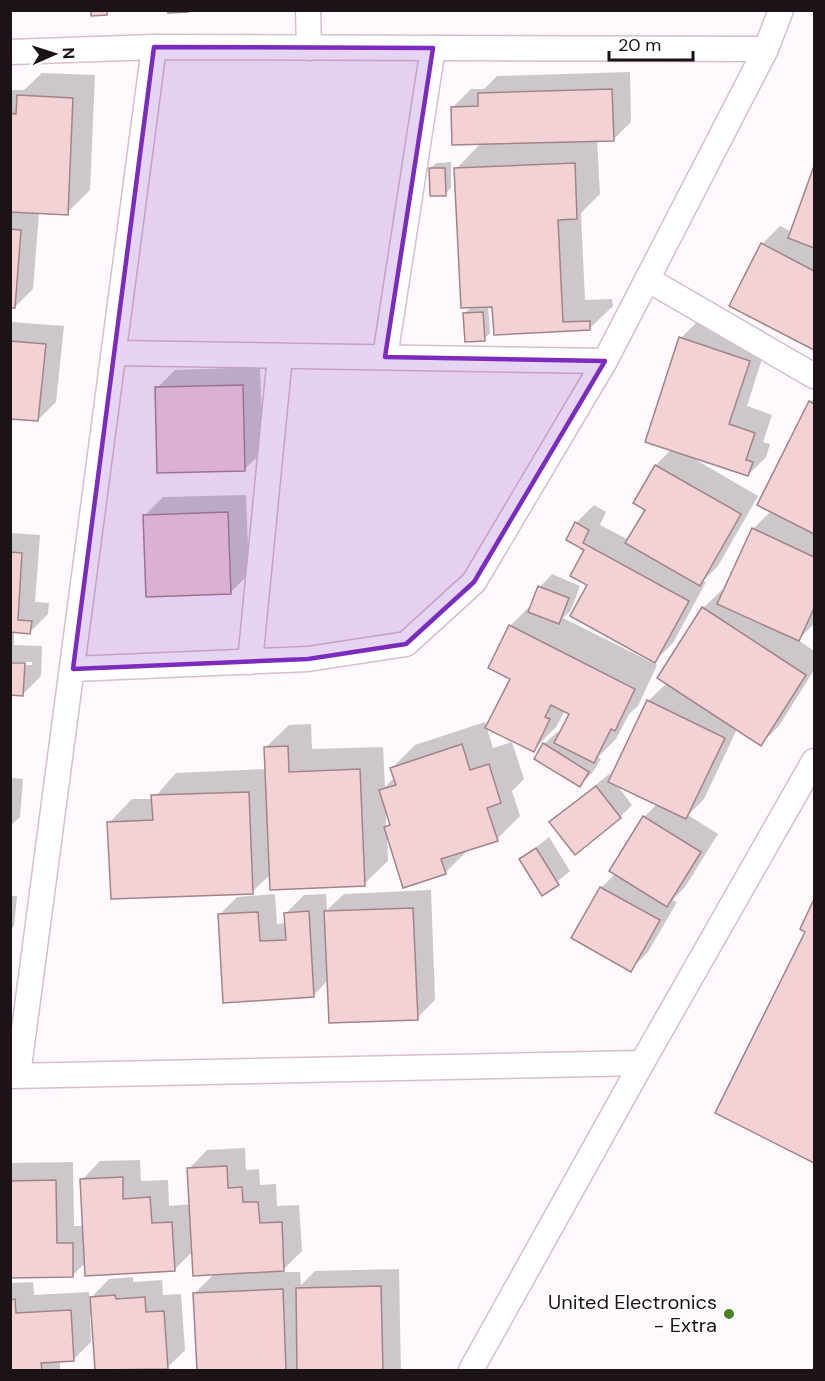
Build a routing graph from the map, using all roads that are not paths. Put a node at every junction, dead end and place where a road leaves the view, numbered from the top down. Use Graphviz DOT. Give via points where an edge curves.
graph roads {
  1 [pos="308,10"];
  2 [pos="781,10"];
  3 [pos="154,47"];
  4 [pos="309,48"];
  5 [pos="433,48"];
  6 [pos="766,49"];
  7 [pos="10,52"];
  8 [pos="647,279"];
  9 [pos="114,353"];
  10 [pos="280,356"];
  11 [pos="385,357"];
  12 [pos="605,361"];
  13 [pos="814,376"];
  14 [pos="250,662"];
  15 [pos="73,669"];
  16 [pos="814,761"];
  17 [pos="642,1063"];
  18 [pos="14,1076"];
  19 [pos="471,1371"];
  1 -- 4 [label="street"];
  2 -- 6 [label="street"];
  3 -- 4 [label="street"];
  3 -- 7 [label="street"];
  3 -- 9 [label="street"];
  4 -- 5 [label="street"];
  5 -- 6 [label="street"];
  5 -- 11 [label="street"];
  6 -- 8 [label="street"];
  8 -- 12 [label="street"];
  8 -- 13 [label="street"];
  9 -- 10 [label="street"];
  9 -- 15 [label="street"];
  10 -- 11 [label="street"];
  10 -- 14 [label="street"];
  11 -- 12 [label="street"];
  12 -- 14 [label="street" via="474,582 406,644 308,660"];
  14 -- 15 [label="street"];
  15 -- 18 [label="street"];
  16 -- 17 [label="street"];
  17 -- 18 [label="street"];
  17 -- 19 [label="street"];
}
